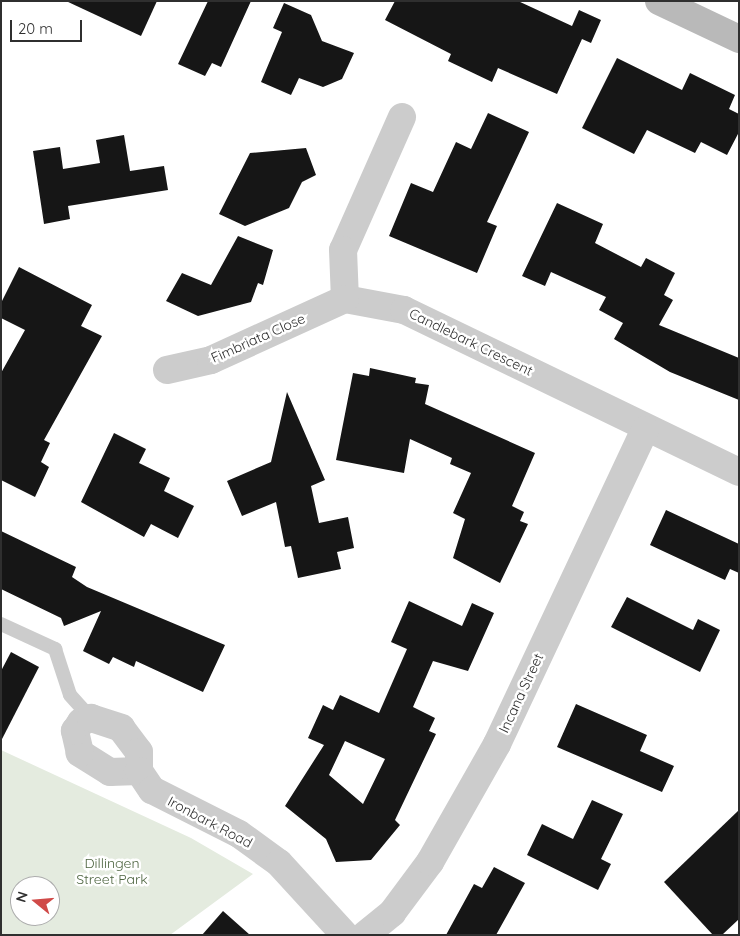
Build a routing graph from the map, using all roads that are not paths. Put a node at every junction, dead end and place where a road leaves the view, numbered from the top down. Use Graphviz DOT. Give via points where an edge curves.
graph roads {
  1 [pos="659,1"];
  2 [pos="739,39"];
  3 [pos="402,118"];
  4 [pos="345,299"];
  5 [pos="167,370"];
  6 [pos="645,430"];
  7 [pos="739,472"];
  8 [pos="1,624"];
  9 [pos="91,718"];
  10 [pos="139,771"];
  11 [pos="345,935"];
  12 [pos="365,935"];
  1 -- 2 [label="street"];
  3 -- 4 [label="street" via="343,250"];
  4 -- 5 [label="street, Fimbriata Close" via="212,360"];
  4 -- 6 [label="street, Candlebark Crescent" via="404,310"];
  6 -- 7 [label="street, Candlebark Crescent"];
  6 -- 12 [label="street, Incana Street" via="497,744 430,862 392,913"];
  8 -- 9 [label="lane" via="55,649 62,658 70,695"];
  9 -- 10 [label="street, Ironbark Road" via="121,728 132,738 139,752"];
  9 -- 10 [label="street" via="75,731 80,754 110,772"];
  10 -- 11 [label="street, Ironbark Road" via="152,790 169,802 239,834 279,863"];
}
